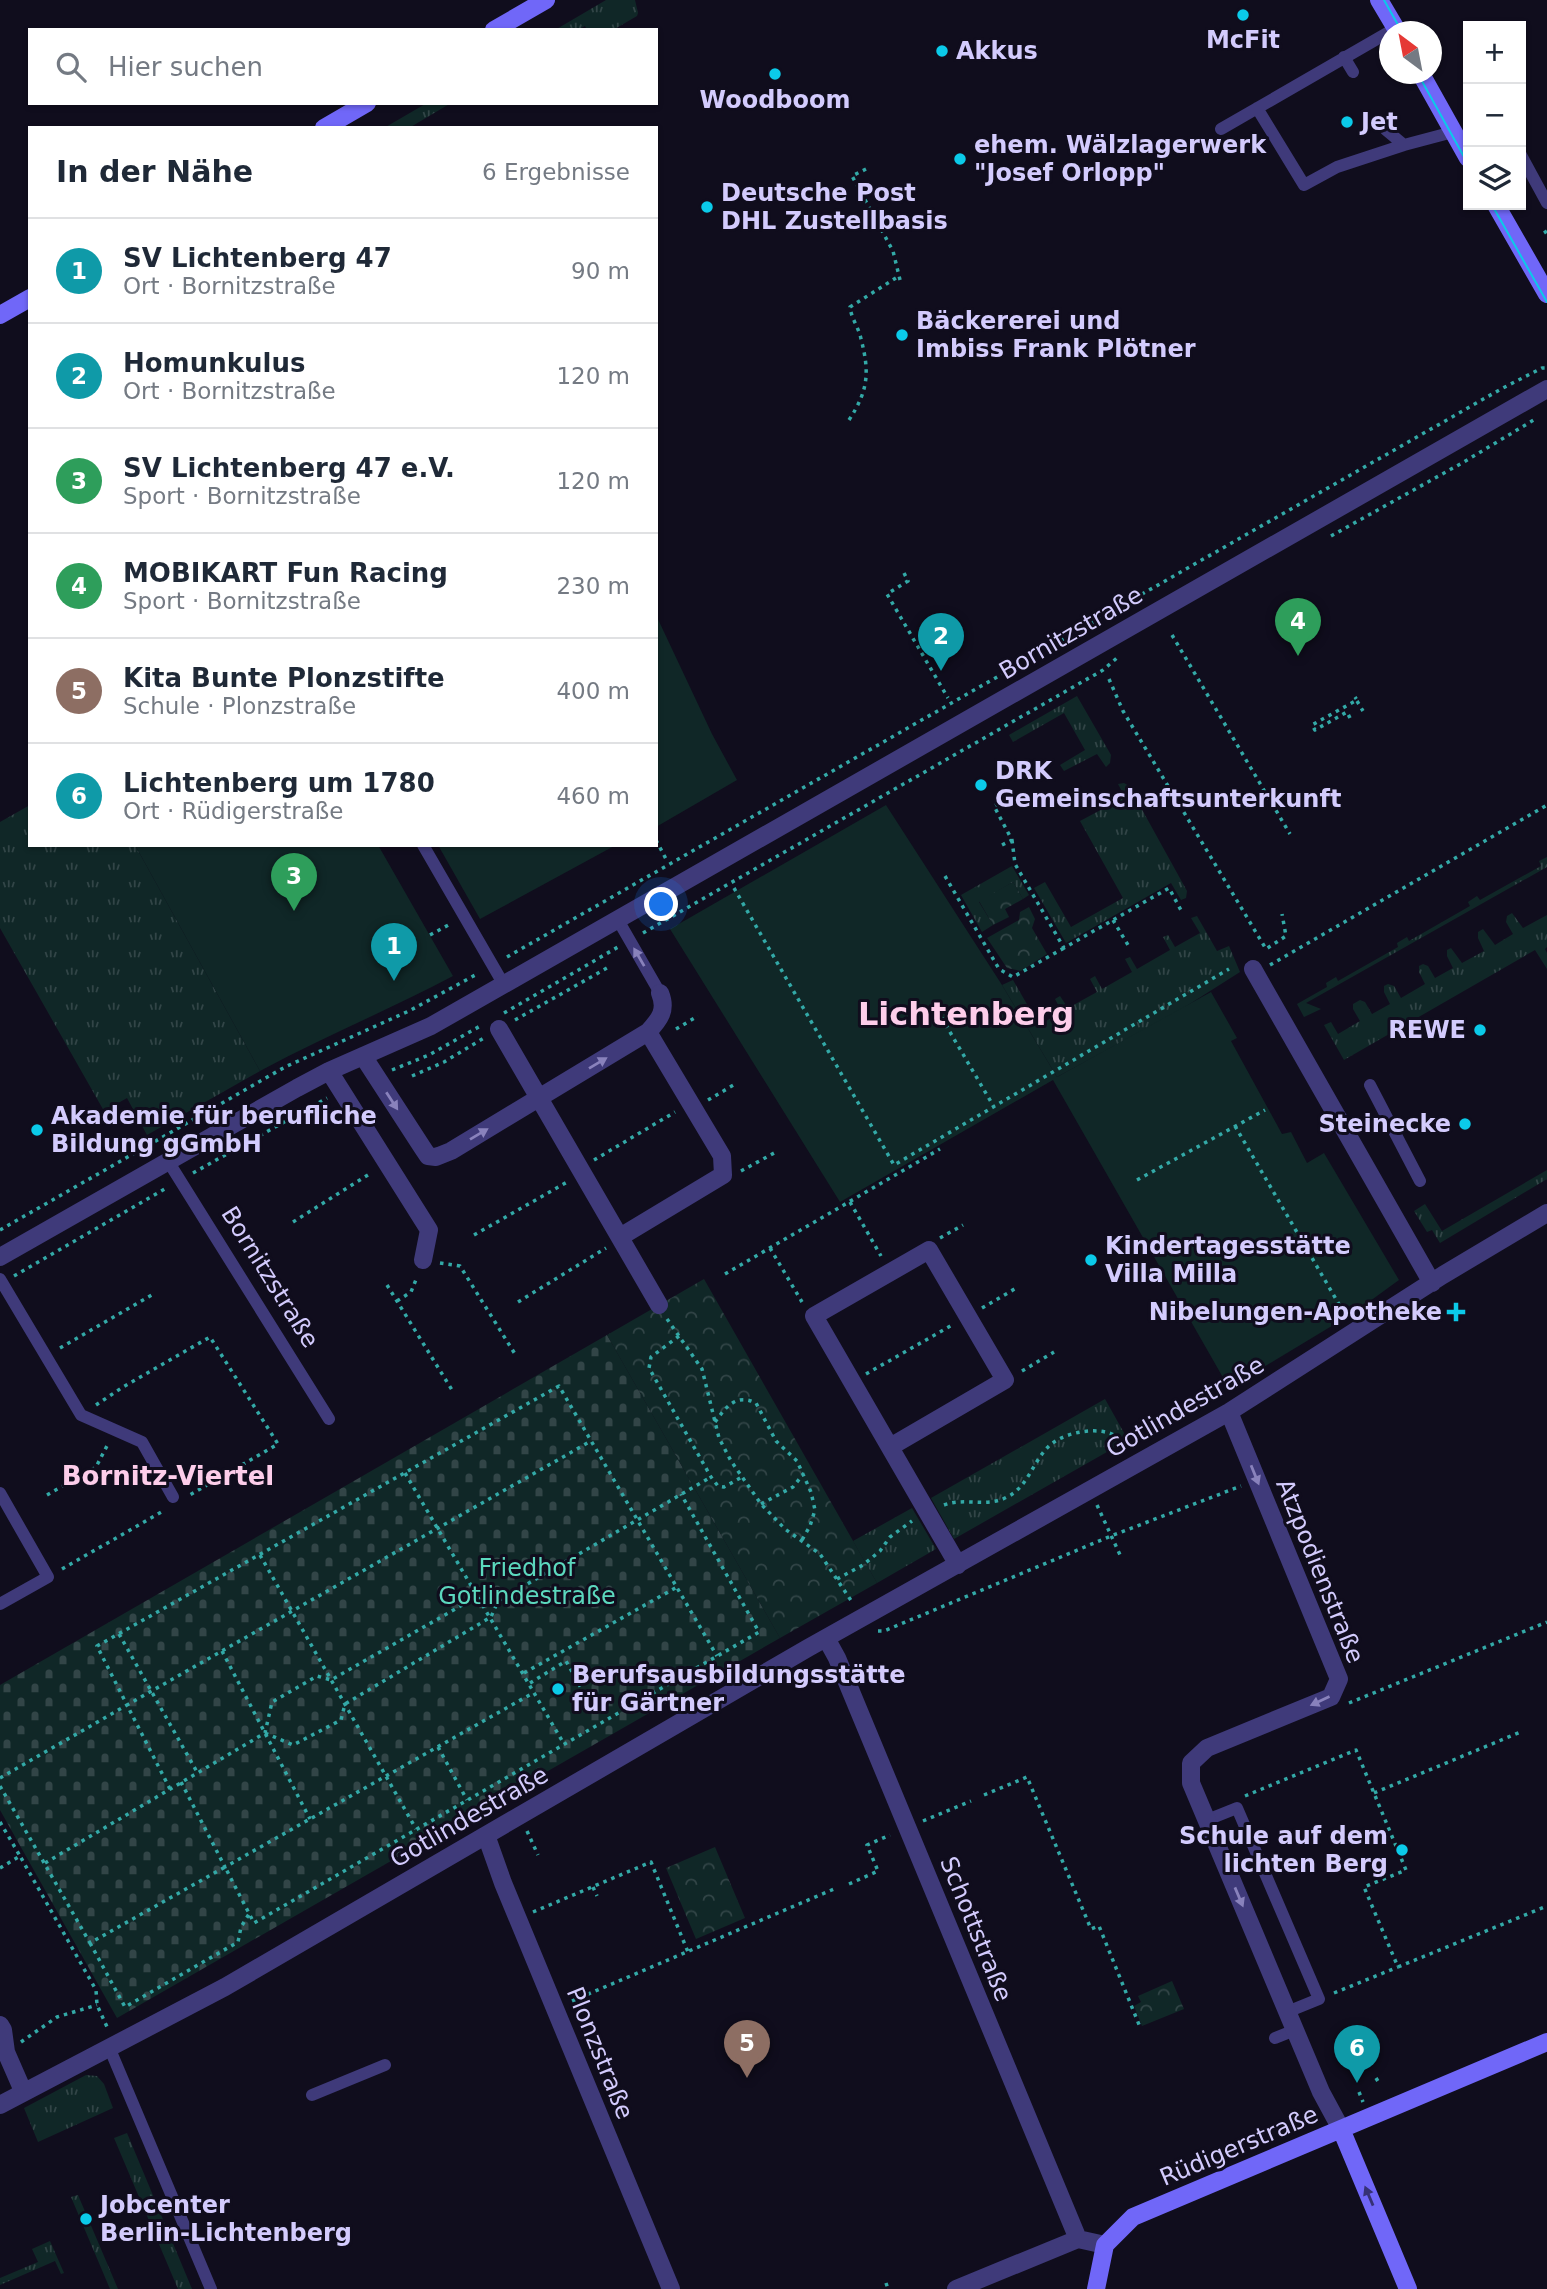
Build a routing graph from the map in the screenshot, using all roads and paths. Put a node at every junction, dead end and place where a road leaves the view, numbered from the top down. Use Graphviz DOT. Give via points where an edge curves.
graph roads {
  1 [pos="546,0"];
  2 [pos="1379,0"];
  3 [pos="1392,21"];
  4 [pos="497,28"];
  5 [pos="1379,39"];
  6 [pos="1344,57"];
  7 [pos="1353,72"];
  8 [pos="1427,84"];
  9 [pos="364,105"];
  10 [pos="1257,108"];
  11 [pos="327,126"];
  12 [pos="1221,129"];
  13 [pos="1386,130"];
  14 [pos="1460,136"];
  15 [pos="1404,145"];
  16 [pos="1526,164"];
  17 [pos="866,169"];
  18 [pos="1547,203"];
  19 [pos="1499,210"];
  20 [pos="900,276"];
  21 [pos="901,284"];
  22 [pos="1547,294"];
  23 [pos="28,299"];
  24 [pos="0,315"];
  25 [pos="1547,368"];
  26 [pos="1547,389"];
  27 [pos="849,420"];
  28 [pos="904,573"];
  29 [pos="1172,635"];
  30 [pos="1109,679"];
  31 [pos="948,698"];
  32 [pos="1363,711"];
  33 [pos="1350,718"];
  34 [pos="1014,795"];
  35 [pos="1547,806"];
  36 [pos="1290,834"];
  37 [pos="1012,840"];
  38 [pos="658,844"];
  39 [pos="1003,845"];
  40 [pos="424,847"];
  41 [pos="666,859"];
  42 [pos="945,876"];
  43 [pos="734,888"];
  44 [pos="1183,914"];
  45 [pos="1282,914"];
  46 [pos="464,916"];
  47 [pos="618,920"];
  48 [pos="1113,920"];
  49 [pos="430,936"];
  50 [pos="1128,945"];
  51 [pos="1064,948"];
  52 [pos="492,965"];
  53 [pos="1262,967"];
  54 [pos="1229,969"];
  55 [pos="504,985"];
  56 [pos="660,993"];
  57 [pos="937,1010"];
  58 [pos="499,1029"];
  59 [pos="648,1032"];
  60 [pos="363,1056"];
  61 [pos="329,1071"];
  62 [pos="737,1083"];
  63 [pos="1370,1085"];
  64 [pos="539,1098"];
  65 [pos="692,1106"];
  66 [pos="993,1107"];
  67 [pos="1265,1110"];
  68 [pos="1236,1126"];
  69 [pos="940,1149"];
  70 [pos="776,1152"];
  71 [pos="168,1161"];
  72 [pos="387,1163"];
  73 [pos="581,1170"];
  74 [pos="723,1175"];
  75 [pos="1138,1180"];
  76 [pos="1420,1181"];
  77 [pos="850,1202"];
  78 [pos="1547,1213"];
  79 [pos="293,1222"];
  80 [pos="963,1225"];
  81 [pos="0,1230"];
  82 [pos="474,1235"];
  83 [pos="620,1237"];
  84 [pos="770,1248"];
  85 [pos="603,1250"];
  86 [pos="929,1250"];
  87 [pos="0,1257"];
  88 [pos="423,1260"];
  89 [pos="724,1273"];
  90 [pos="891,1273"];
  91 [pos="0,1279"];
  92 [pos="1432,1283"];
  93 [pos="387,1286"];
  94 [pos="1018,1287"];
  95 [pos="155,1293"];
  96 [pos="397,1301"];
  97 [pos="518,1301"];
  98 [pos="659,1306"];
  99 [pos="967,1316"];
  100 [pos="814,1317"];
  101 [pos="1355,1332"];
  102 [pos="679,1336"];
  103 [pos="1054,1352"];
  104 [pos="515,1354"];
  105 [pos="46,1356"];
  106 [pos="1005,1380"];
  107 [pos="852,1382"];
  108 [pos="452,1390"];
  109 [pos="1229,1412"];
  110 [pos="81,1415"];
  111 [pos="329,1419"];
  112 [pos="715,1422"];
  113 [pos="116,1430"];
  114 [pos="591,1441"];
  115 [pos="1127,1445"];
  116 [pos="890,1447"];
  117 [pos="405,1473"];
  118 [pos="804,1473"];
  119 [pos="711,1477"];
  120 [pos="742,1477"];
  121 [pos="1256,1480"];
  122 [pos="1088,1491"];
  123 [pos="0,1493"];
  124 [pos="681,1494"];
  125 [pos="47,1495"];
  126 [pos="188,1496"];
  127 [pos="173,1497"];
  128 [pos="761,1504"];
  129 [pos="927,1512"];
  130 [pos="158,1514"];
  131 [pos="638,1520"];
  132 [pos="438,1528"];
  133 [pos="1111,1536"];
  134 [pos="802,1540"];
  135 [pos="260,1555"];
  136 [pos="1121,1557"];
  137 [pos="958,1565"];
  138 [pos="48,1577"];
  139 [pos="837,1579"];
  140 [pos="677,1587"];
  141 [pos="478,1596"];
  142 [pos="0,1604"];
  143 [pos="292,1611"];
  144 [pos="491,1618"];
  145 [pos="861,1619"];
  146 [pos="1547,1622"];
  147 [pos="119,1634"];
  148 [pos="826,1638"];
  149 [pos="222,1651"];
  150 [pos="717,1656"];
  151 [pos="524,1673"];
  152 [pos="331,1680"];
  153 [pos="530,1683"];
  154 [pos="152,1692"];
  155 [pos="533,1693"];
  156 [pos="585,1695"];
  157 [pos="1331,1698"];
  158 [pos="345,1704"];
  159 [pos="127,1705"];
  160 [pos="1522,1731"];
  161 [pos="265,1733"];
  162 [pos="564,1744"];
  163 [pos="438,1747"];
  164 [pos="197,1773"];
  165 [pos="386,1776"];
  166 [pos="0,1778"];
  167 [pos="181,1782"];
  168 [pos="0,1786"];
  169 [pos="170,1789"];
  170 [pos="1374,1793"];
  171 [pos="984,1795"];
  172 [pos="467,1800"];
  173 [pos="971,1801"];
  174 [pos="1237,1808"];
  175 [pos="520,1815"];
  176 [pos="310,1819"];
  177 [pos="1207,1820"];
  178 [pos="0,1822"];
  179 [pos="908,1828"];
  180 [pos="416,1829"];
  181 [pos="486,1835"];
  182 [pos="538,1855"];
  183 [pos="20,1856"];
  184 [pos="44,1863"];
  185 [pos="225,1867"];
  186 [pos="0,1868"];
  187 [pos="849,1884"];
  188 [pos="593,1887"];
  189 [pos="834,1889"];
  190 [pos="597,1896"];
  191 [pos="1547,1906"];
  192 [pos="249,1914"];
  193 [pos="517,1919"];
  194 [pos="90,1942"];
  195 [pos="688,1952"];
  196 [pos="1398,1967"];
  197 [pos="1319,1999"];
  198 [pos="97,2005"];
  199 [pos="555,2008"];
  200 [pos="1287,2012"];
  201 [pos="0,2025"];
  202 [pos="1140,2027"];
  203 [pos="1295,2030"];
  204 [pos="1275,2038"];
  205 [pos="1547,2042"];
  206 [pos="112,2046"];
  207 [pos="6,2052"];
  208 [pos="385,2065"];
  209 [pos="1376,2078"];
  210 [pos="1378,2083"];
  211 [pos="23,2091"];
  212 [pos="312,2095"];
  213 [pos="0,2105"];
  214 [pos="1341,2129"];
  215 [pos="1078,2239"];
  216 [pos="1105,2245"];
  217 [pos="886,2283"];
  218 [pos="211,2289"];
  219 [pos="671,2289"];
  220 [pos="888,2289"];
  221 [pos="956,2289"];
  222 [pos="1096,2289"];
  223 [pos="1408,2289"];
  1 -- 4 [label="street"];
  2 -- 3 [label="street"];
  5 -- 6 [label="lane"];
  6 -- 7 [label="lane"];
  6 -- 10 [label="lane"];
  8 -- 14 [label="street"];
  9 -- 11 [label="street"];
  10 -- 12 [label="lane"];
  10 -- 15 [label="lane" via="1304,185 1337,167"];
  13 -- 15 [label="lane"];
  14 -- 15 [label="lane"];
  16 -- 18 [label="lane"];
  17 -- 20 [label="path" via="852,176 893,251"];
  19 -- 22 [label="street"];
  20 -- 21 [label="path"];
  20 -- 27 [label="path" via="850,307 861,339 867,385"];
  23 -- 24 [label="street"];
  25 -- 52 [label="path" via="1465,409"];
  26 -- 47 [label="street, Bornitzstraße"];
  28 -- 31 [label="path" via="908,581 887,594"];
  29 -- 36 [label="path"];
  30 -- 45 [label="path" via="1123,711 1266,949 1286,936"];
  32 -- 33 [label="path" via="1356,699 1312,725 1315,730 1346,712"];
  34 -- 37 [label="path" via="994,806"];
  35 -- 53 [label="path"];
  37 -- 39 [label="path"];
  37 -- 51 [label="path" via="1015,864"];
  38 -- 41 [label="path"];
  40 -- 46 [label="lane"];
  42 -- 51 [label="path" via="1003,973 1013,977"];
  43 -- 66 [label="path" via="894,1165"];
  44 -- 48 [label="path" via="1169,888"];
  46 -- 49 [label="path"];
  46 -- 52 [label="lane"];
  47 -- 55 [label="street, Bornitzstraße"];
  56 -- 47 [label="lane, one-way"];
  48 -- 50 [label="path"];
  48 -- 51 [label="path"];
  52 -- 55 [label="lane"];
  52 -- 81 [label="path" via="409,1011 285,1067"];
  53 -- 92 [label="street"];
  54 -- 66 [label="path"];
  55 -- 60 [label="street, Bornitzstraße" via="431,1026"];
  56 -- 59 [label="street" via="662,1014"];
  57 -- 66 [label="path"];
  58 -- 64 [label="street"];
  64 -- 59 [label="street, one-way"];
  59 -- 65 [label="street"];
  60 -- 61 [label="street, Bornitzstraße"];
  60 -- 64 [label="street, one-way" via="428,1156 444,1155"];
  61 -- 71 [label="street, Bornitzstraße"];
  61 -- 72 [label="street"];
  62 -- 65 [label="path"];
  63 -- 76 [label="lane"];
  64 -- 73 [label="street"];
  65 -- 73 [label="path"];
  65 -- 74 [label="street" via="722,1156"];
  67 -- 68 [label="path"];
  68 -- 75 [label="path"];
  68 -- 101 [label="path"];
  69 -- 77 [label="path"];
  70 -- 74 [label="path" via="736,1174"];
  71 -- 87 [label="street, Bornitzstraße"];
  71 -- 111 [label="lane, Bornitzstraße"];
  72 -- 79 [label="path"];
  72 -- 88 [label="street" via="429,1230"];
  73 -- 82 [label="path"];
  73 -- 83 [label="street"];
  74 -- 83 [label="street"];
  77 -- 84 [label="path"];
  77 -- 90 [label="path"];
  78 -- 92 [label="street, Gotlindestraße"];
  80 -- 86 [label="path"];
  83 -- 98 [label="street"];
  84 -- 89 [label="path"];
  84 -- 100 [label="path"];
  85 -- 97 [label="path"];
  86 -- 90 [label="street"];
  86 -- 99 [label="street"];
  88 -- 96 [label="path" via="411,1292"];
  88 -- 104 [label="path" via="460,1266"];
  90 -- 100 [label="street"];
  91 -- 105 [label="lane"];
  92 -- 101 [label="street, Gotlindestraße"];
  93 -- 96 [label="path"];
  94 -- 99 [label="path"];
  95 -- 105 [label="path"];
  96 -- 108 [label="path"];
  98 -- 102 [label="path"];
  99 -- 106 [label="street"];
  99 -- 107 [label="path"];
  100 -- 107 [label="street"];
  101 -- 109 [label="street, Gotlindestraße"];
  102 -- 112 [label="path" via="702,1369"];
  102 -- 119 [label="path" via="651,1357 649,1368"];
  103 -- 106 [label="path"];
  105 -- 110 [label="lane"];
  106 -- 116 [label="street"];
  107 -- 116 [label="street"];
  109 -- 121 [label="street, Atzpodienstraße, one-way"];
  109 -- 122 [label="street, Gotlindestraße"];
  110 -- 113 [label="lane"];
  110 -- 126 [label="path" via="210,1337 278,1444"];
  112 -- 118 [label="path" via="733,1401 741,1398 756,1403 776,1441"];
  112 -- 120 [label="path"];
  113 -- 125 [label="path" via="96,1467"];
  113 -- 127 [label="lane" via="142,1442"];
  114 -- 117 [label="path" via="559,1386"];
  114 -- 131 [label="path"];
  114 -- 132 [label="path"];
  115 -- 129 [label="path" via="1107,1432 1074,1434 1049,1445 1009,1497 991,1503 951,1503"];
  116 -- 129 [label="street"];
  117 -- 132 [label="path"];
  117 -- 135 [label="path"];
  118 -- 128 [label="path" via="793,1487"];
  118 -- 134 [label="path" via="815,1510"];
  119 -- 120 [label="path" via="724,1487"];
  119 -- 124 [label="path"];
  120 -- 128 [label="path"];
  121 -- 133 [label="path"];
  121 -- 157 [label="street, Atzpodienstraße" via="1339,1679"];
  122 -- 133 [label="path"];
  122 -- 137 [label="street, Gotlindestraße"];
  123 -- 138 [label="lane"];
  124 -- 131 [label="path"];
  124 -- 150 [label="path" via="759,1632"];
  128 -- 134 [label="path"];
  129 -- 137 [label="street"];
  129 -- 139 [label="path" via="890,1537 863,1565"];
  130 -- 138 [label="path"];
  131 -- 140 [label="path"];
  131 -- 144 [label="path" via="498,1601"];
  132 -- 141 [label="path"];
  132 -- 143 [label="path"];
  133 -- 136 [label="path"];
  133 -- 145 [label="path" via="884,1631 868,1630"];
  134 -- 139 [label="path" via="820,1554"];
  135 -- 143 [label="path"];
  135 -- 147 [label="path"];
  137 -- 145 [label="street, Gotlindestraße"];
  138 -- 142 [label="lane"];
  139 -- 145 [label="path"];
  140 -- 150 [label="path"];
  140 -- 151 [label="path"];
  141 -- 144 [label="path"];
  141 -- 152 [label="path"];
  143 -- 149 [label="path"];
  143 -- 152 [label="path"];
  144 -- 151 [label="path"];
  144 -- 158 [label="path"];
  145 -- 148 [label="street, Gotlindestraße"];
  146 -- 157 [label="path" via="1346,1704"];
  147 -- 154 [label="path"];
  147 -- 159 [label="path" via="97,1646"];
  148 -- 175 [label="street, Gotlindestraße"];
  148 -- 179 [label="street, Schottstraße"];
  149 -- 154 [label="path"];
  149 -- 161 [label="path"];
  150 -- 162 [label="path"];
  151 -- 153 [label="path"];
  152 -- 158 [label="path"];
  152 -- 161 [label="path" via="317,1676 272,1702"];
  153 -- 155 [label="path"];
  153 -- 156 [label="path" via="566,1661"];
  154 -- 159 [label="path"];
  154 -- 164 [label="path"];
  155 -- 162 [label="path"];
  155 -- 163 [label="path"];
  157 -- 177 [label="street, Atzpodienstraße, one-way" via="1207,1748 1191,1763 1191,1783"];
  158 -- 161 [label="path" via="341,1720 293,1745"];
  158 -- 165 [label="path"];
  159 -- 166 [label="path"];
  159 -- 169 [label="path"];
  160 -- 170 [label="path"];
  161 -- 164 [label="path"];
  161 -- 176 [label="path"];
  162 -- 172 [label="path"];
  163 -- 165 [label="path"];
  163 -- 172 [label="path"];
  164 -- 167 [label="path"];
  165 -- 176 [label="path"];
  165 -- 180 [label="path"];
  167 -- 169 [label="path"];
  167 -- 185 [label="path"];
  168 -- 184 [label="path"];
  169 -- 184 [label="path"];
  170 -- 174 [label="path" via="1356,1750 1234,1801"];
  170 -- 196 [label="path" via="1406,1870 1364,1887"];
  171 -- 202 [label="path" via="1027,1777 1091,1929 1099,1926"];
  172 -- 180 [label="path"];
  173 -- 179 [label="path"];
  174 -- 177 [label="lane"];
  174 -- 197 [label="lane"];
  175 -- 181 [label="street, Gotlindestraße"];
  175 -- 182 [label="path"];
  176 -- 185 [label="path"];
  177 -- 200 [label="street, Atzpodienstraße, one-way"];
  178 -- 183 [label="path"];
  179 -- 187 [label="path" via="867,1845 878,1871"];
  179 -- 215 [label="street, Schottstraße"];
  180 -- 192 [label="path" via="254,1923"];
  181 -- 193 [label="street, Plonzstraße"];
  181 -- 206 [label="street, Gotlindestraße" via="225,1987"];
  183 -- 186 [label="path"];
  183 -- 198 [label="path" via="96,1990"];
  184 -- 194 [label="path"];
  185 -- 192 [label="path"];
  185 -- 194 [label="path"];
  188 -- 190 [label="path"];
  188 -- 193 [label="path"];
  188 -- 195 [label="path" via="651,1862"];
  189 -- 195 [label="path"];
  191 -- 196 [label="path"];
  192 -- 194 [label="path" via="238,1942 125,2007"];
  193 -- 199 [label="street, Plonzstraße"];
  195 -- 199 [label="path"];
  196 -- 197 [label="path"];
  197 -- 200 [label="lane"];
  198 -- 206 [label="path"];
  198 -- 207 [label="path" via="57,2017"];
  199 -- 219 [label="street, Plonzstraße"];
  200 -- 203 [label="street, Atzpodienstraße"];
  201 -- 207 [label="street"];
  203 -- 204 [label="lane"];
  203 -- 214 [label="street, Atzpodienstraße"];
  205 -- 214 [label="street, Rüdigerstraße"];
  206 -- 211 [label="street, Gotlindestraße"];
  206 -- 218 [label="lane"];
  207 -- 211 [label="street"];
  208 -- 212 [label="lane"];
  209 -- 210 [label="path"];
  211 -- 213 [label="street, Gotlindestraße"];
  214 -- 216 [label="street, Rüdigerstraße" via="1133,2217"];
  223 -- 214 [label="street, Atzpodienstraße, one-way"];
  215 -- 216 [label="street"];
  215 -- 221 [label="street"];
  216 -- 222 [label="street"];
  217 -- 220 [label="path"];
}
